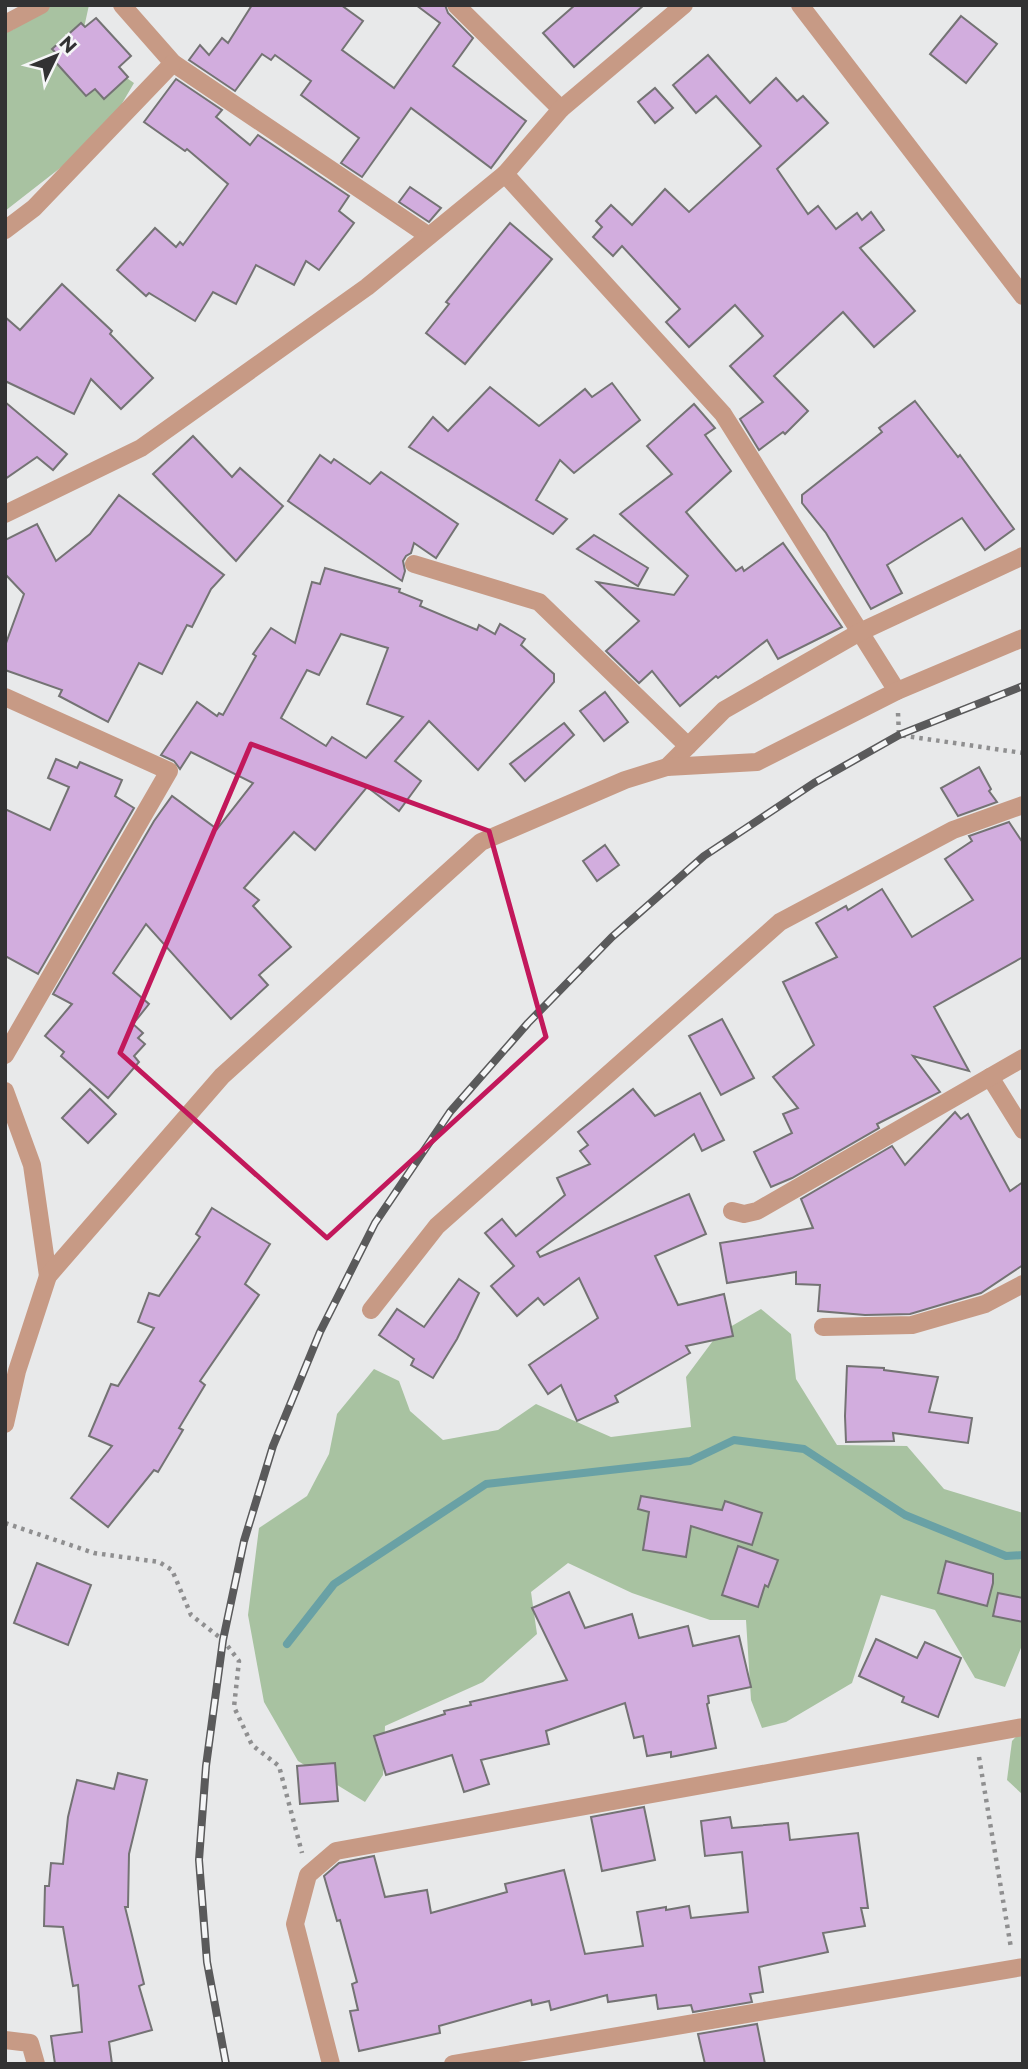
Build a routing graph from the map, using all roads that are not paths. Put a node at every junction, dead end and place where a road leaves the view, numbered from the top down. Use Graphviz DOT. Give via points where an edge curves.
graph roads {
  1 [pos="41,5"];
  2 [pos="122,5"];
  3 [pos="456,5"];
  4 [pos="684,5"];
  5 [pos="800,5"];
  6 [pos="5,24"];
  7 [pos="173,63"];
  8 [pos="561,109"];
  9 [pos="505,174"];
  10 [pos="5,230"];
  11 [pos="429,236"];
  12 [pos="1023,296"];
  13 [pos="5,514"];
  14 [pos="1023,556"];
  15 [pos="414,564"];
  16 [pos="860,632"];
  17 [pos="1023,638"];
  18 [pos="897,691"];
  19 [pos="5,697"];
  20 [pos="688,746"];
  21 [pos="667,767"];
  22 [pos="1023,805"];
  23 [pos="5,1055"];
  24 [pos="1023,1058"];
  25 [pos="990,1077"];
  26 [pos="5,1091"];
  27 [pos="1023,1130"];
  28 [pos="732,1211"];
  29 [pos="48,1276"];
  30 [pos="1023,1284"];
  31 [pos="371,1310"];
  32 [pos="823,1327"];
  33 [pos="5,1424"];
  34 [pos="1023,1727"];
  35 [pos="1019,1968"];
  36 [pos="5,2040"];
  37 [pos="36,2064"];
  38 [pos="331,2064"];
  39 [pos="453,2064"];
  1 -- 6 [label="street"];
  2 -- 7 [label="street"];
  3 -- 8 [label="street"];
  4 -- 8 [label="street"];
  5 -- 12 [label="street"];
  7 -- 10 [label="street" via="34,208"];
  7 -- 11 [label="street"];
  8 -- 9 [label="street"];
  9 -- 11 [label="street"];
  9 -- 16 [label="street" via="723,414"];
  11 -- 13 [label="street" via="367,287 141,448"];
  14 -- 16 [label="street"];
  15 -- 20 [label="street" via="539,602"];
  16 -- 18 [label="street"];
  16 -- 20 [label="street" via="724,710"];
  17 -- 18 [label="street"];
  18 -- 21 [label="street" via="757,762"];
  19 -- 23 [label="street" via="169,771"];
  20 -- 21 [label="street"];
  21 -- 29 [label="street" via="625,780 481,842 222,1076"];
  22 -- 31 [label="street" via="953,830 780,922 437,1226"];
  24 -- 25 [label="street"];
  25 -- 27 [label="street"];
  25 -- 28 [label="street" via="757,1211"];
  26 -- 29 [label="street" via="32,1165"];
  29 -- 33 [label="street"];
  30 -- 32 [label="street" via="985,1304 912,1325"];
  34 -- 38 [label="street" via="336,1851 308,1875 295,1924"];
  35 -- 39 [label="street"];
  36 -- 37 [label="street" via="30,2043"];
}
